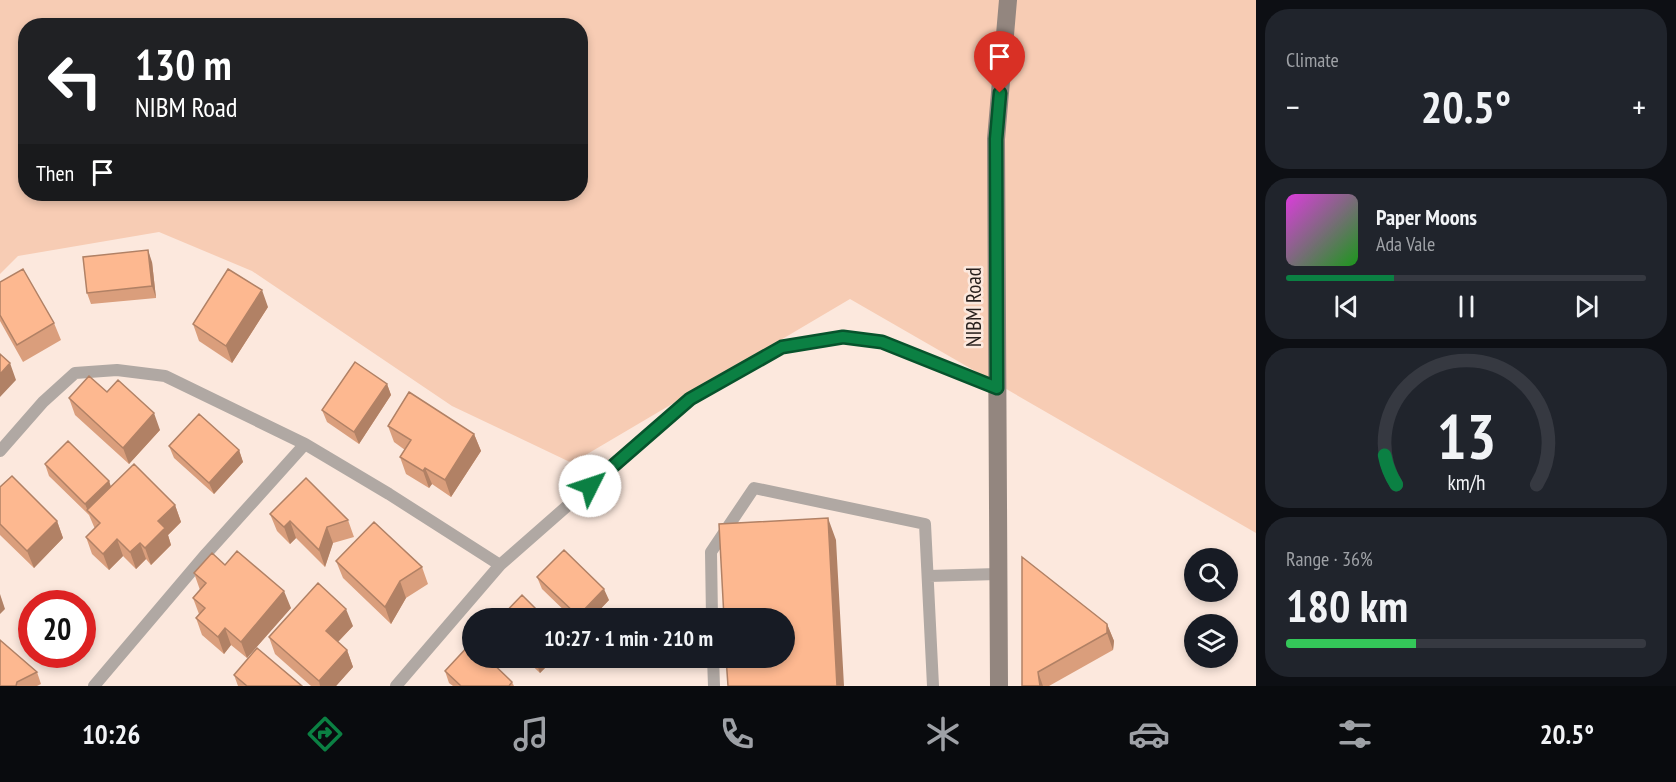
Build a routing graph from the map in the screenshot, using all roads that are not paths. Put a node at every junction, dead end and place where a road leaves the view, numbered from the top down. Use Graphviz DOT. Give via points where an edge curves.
graph roads {
  1 [pos="1008,0"];
  2 [pos="997,388"];
  3 [pos="305,444"];
  4 [pos="0,452"];
  5 [pos="500,565"];
  6 [pos="998,574"];
  7 [pos="929,576"];
  8 [pos="712,608"];
  9 [pos="713,668"];
  10 [pos="94,686"];
  11 [pos="396,686"];
  12 [pos="714,686"];
  13 [pos="933,686"];
  14 [pos="999,686"];
  1 -- 2 [label="main road, NIBM Road" via="996,139"];
  2 -- 5 [label="lane" via="882,342 843,337 782,347 690,399"];
  2 -- 6 [label="main road, NIBM Road"];
  3 -- 4 [label="lane" via="165,376 117,370 75,373 43,402"];
  3 -- 5 [label="lane"];
  3 -- 10 [label="lane"];
  5 -- 11 [label="lane"];
  6 -- 7 [label="lane"];
  6 -- 14 [label="main road, NIBM Road"];
  7 -- 8 [label="lane" via="925,524 754,488 711,552"];
  7 -- 13 [label="lane"];
  9 -- 12 [label="lane"];
}
